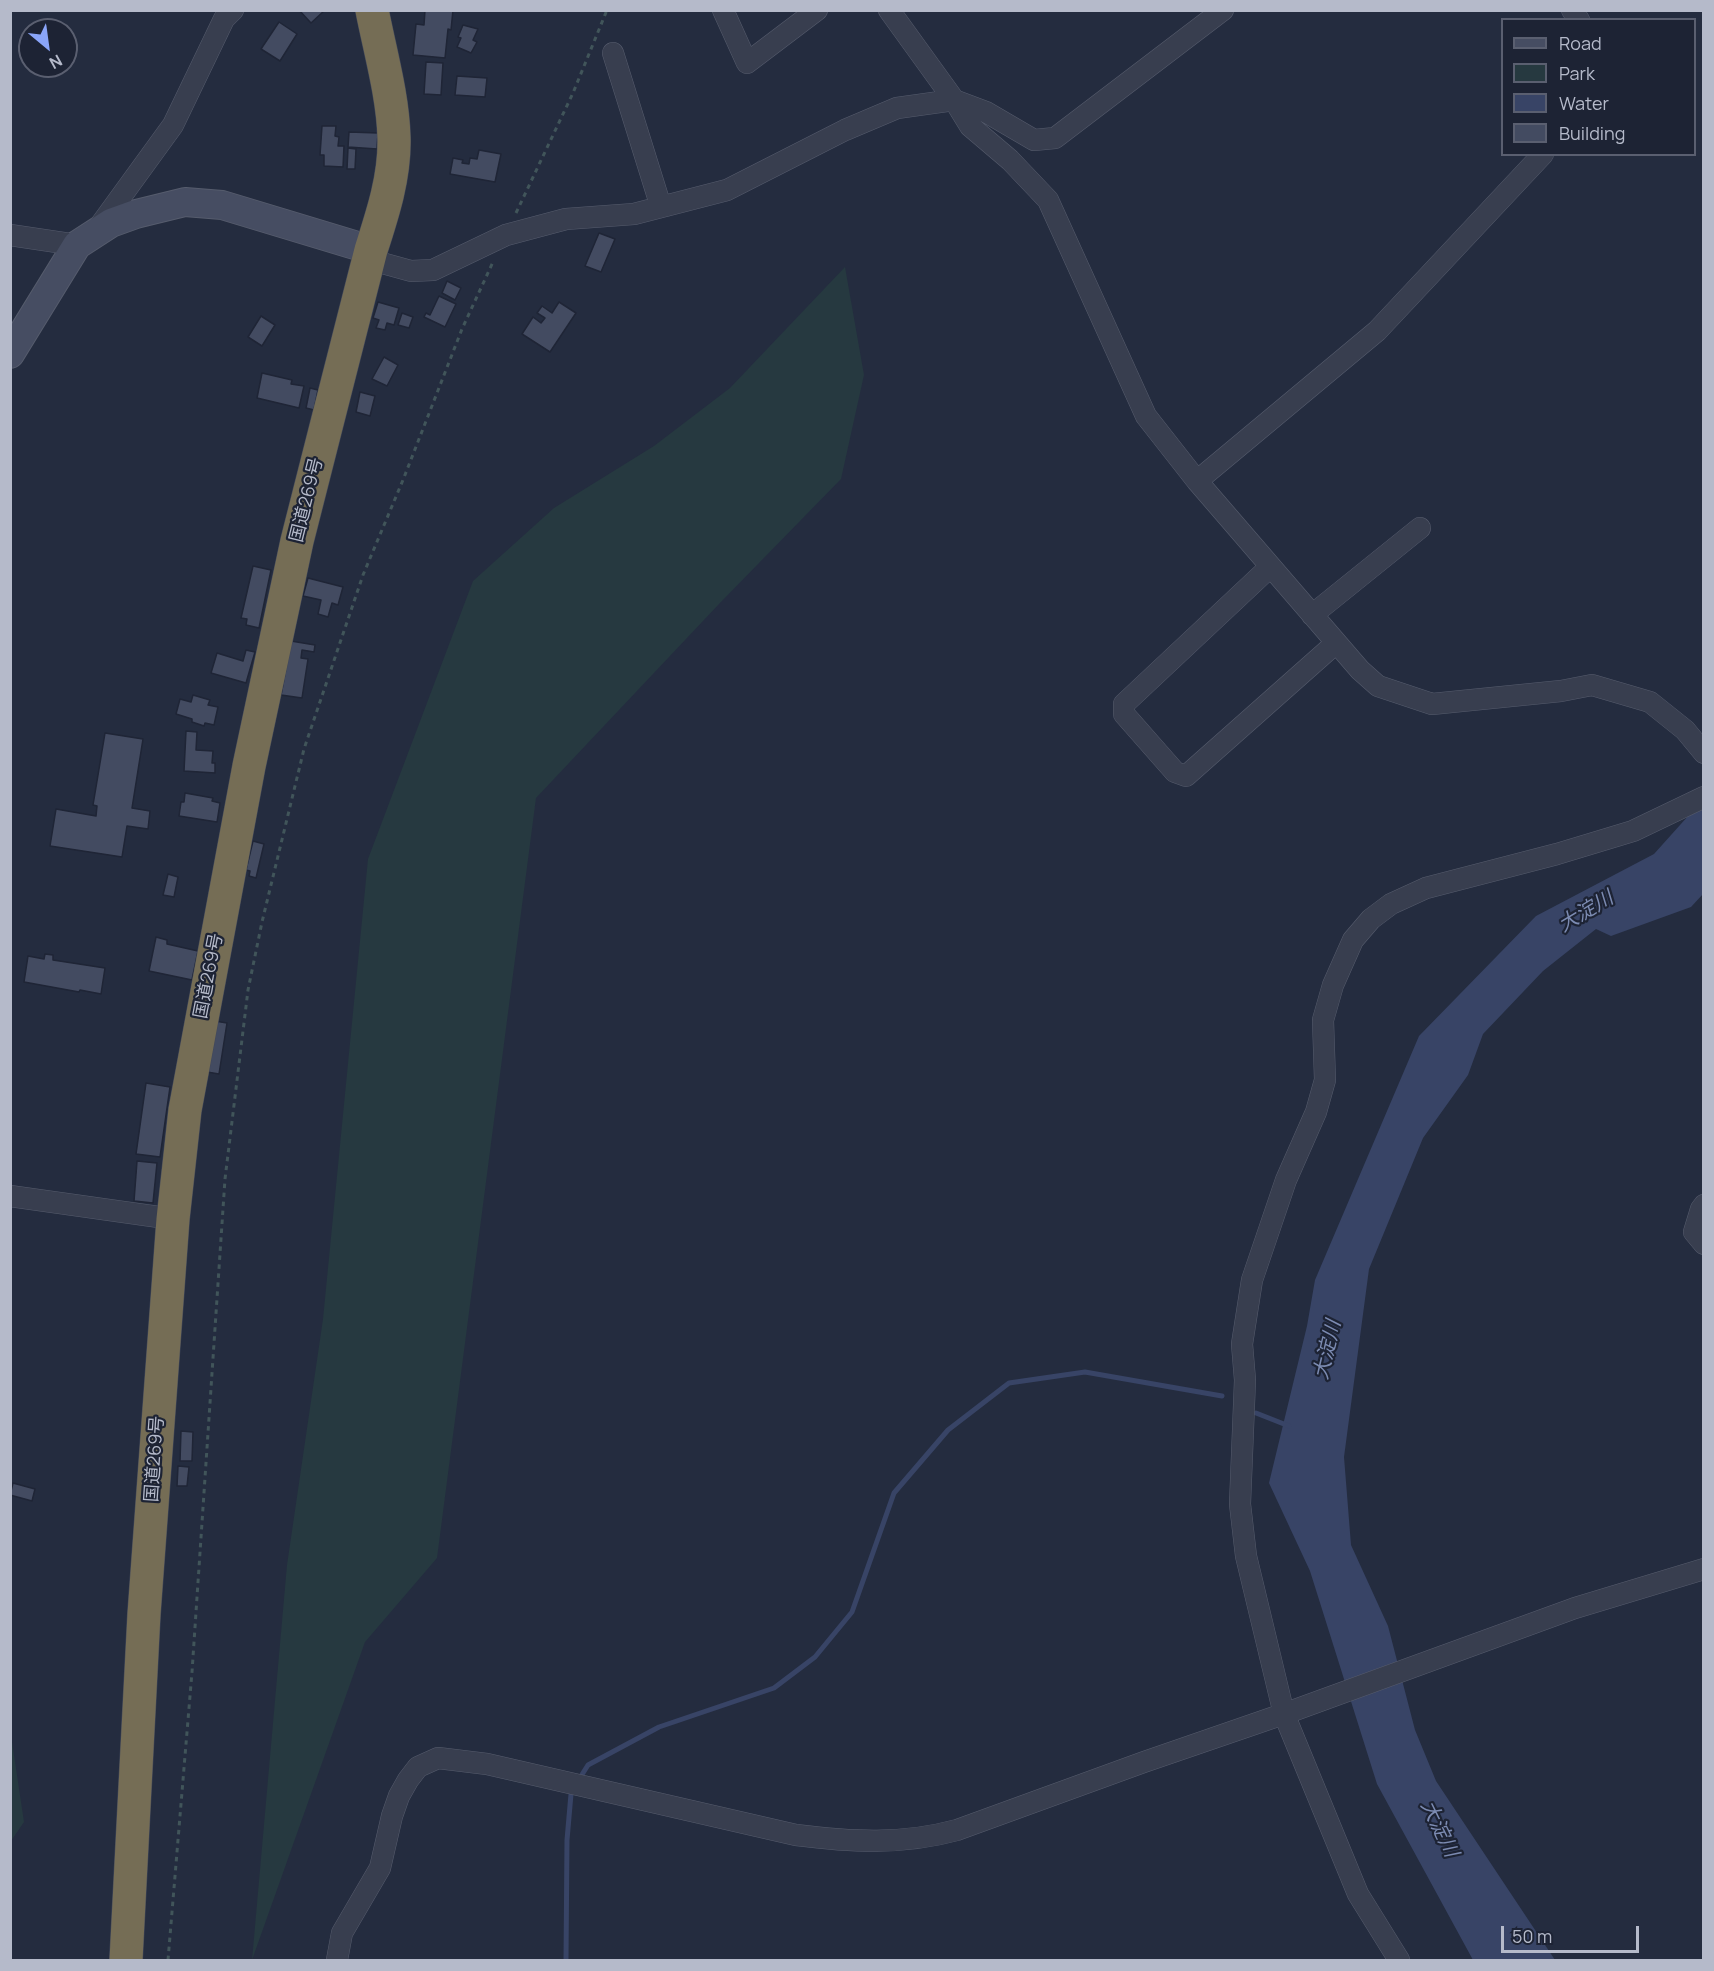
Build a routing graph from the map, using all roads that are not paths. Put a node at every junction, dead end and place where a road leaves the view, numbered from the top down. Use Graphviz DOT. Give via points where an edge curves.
graph roads {
  1 [pos="232,10"];
  2 [pos="372,10"];
  3 [pos="723,10"];
  4 [pos="817,10"];
  5 [pos="889,10"];
  6 [pos="1223,10"];
  7 [pos="613,52"];
  8 [pos="954,100"];
  9 [pos="1541,156"];
  10 [pos="661,207"];
  11 [pos="10,235"];
  12 [pos="86,238"];
  13 [pos="372,250"];
  14 [pos="10,354"];
  15 [pos="1197,481"];
  16 [pos="1420,528"];
  17 [pos="1270,567"];
  18 [pos="1312,615"];
  19 [pos="1336,643"];
  20 [pos="1704,753"];
  21 [pos="1704,797"];
  22 [pos="10,1196"];
  23 [pos="1704,1205"];
  24 [pos="173,1220"];
  25 [pos="1704,1244"];
  26 [pos="1704,1569"];
  27 [pos="1290,1712"];
  28 [pos="126,1960"];
  29 [pos="337,1960"];
  30 [pos="1399,1960"];
  1 -- 12 [label="street" via="173,124"];
  2 -- 13 [label="highway, 国道269号" via="394,137 392,175"];
  3 -- 4 [label="street" via="747,63"];
  5 -- 8 [label="street"];
  6 -- 8 [label="street" via="1055,138 1034,140 986,112"];
  7 -- 10 [label="street"];
  8 -- 10 [label="street" via="897,108 845,129 727,190"];
  8 -- 15 [label="street" via="970,126 1048,200 1146,416"];
  9 -- 15 [label="street" via="1377,331"];
  10 -- 13 [label="street" via="634,214 566,219 506,235 433,270 411,271 382,263"];
  11 -- 12 [label="street"];
  12 -- 13 [label="street" via="111,223 185,202 222,205"];
  12 -- 14 [label="street"];
  13 -- 24 [label="highway, 国道269号" via="297,541 251,755 185,1110"];
  15 -- 17 [label="street"];
  16 -- 18 [label="street"];
  17 -- 18 [label="street"];
  17 -- 19 [label="street" via="1124,704 1124,714 1175,772 1186,776"];
  18 -- 19 [label="street"];
  19 -- 20 [label="street" via="1378,686 1432,704 1592,685 1629,695 1650,702 1685,730"];
  21 -- 27 [label="street" via="1633,831 1426,888 1391,904 1353,940 1323,1020 1325,1080 1252,1280 1242,1344 1245,1380 1240,1504 1246,1556"];
  22 -- 24 [label="street"];
  23 -- 25 [label="street" via="1694,1232"];
  24 -- 28 [label="highway, 国道269号" via="144,1614"];
  26 -- 27 [label="street" via="1575,1608"];
  27 -- 29 [label="street" via="929,1837 848,1841 796,1834 487,1764 438,1758 418,1767 399,1796 380,1868 342,1933"];
  27 -- 30 [label="street" via="1358,1894"];
}
